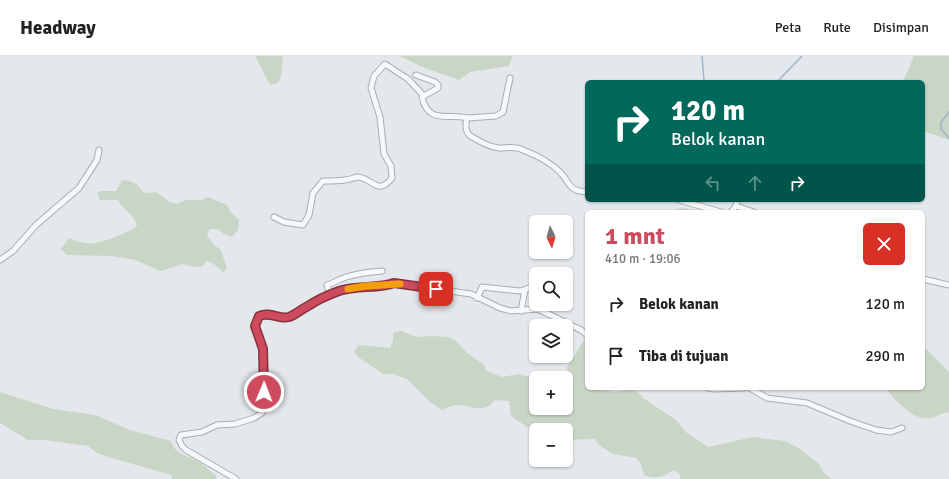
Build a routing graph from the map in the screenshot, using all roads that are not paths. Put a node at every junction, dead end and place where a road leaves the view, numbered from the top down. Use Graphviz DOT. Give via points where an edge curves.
graph roads {
  1 [pos="416,75"];
  2 [pos="510,78"];
  3 [pos="423,95"];
  4 [pos="467,118"];
  5 [pos="99,150"];
  6 [pos="585,192"];
  7 [pos="686,202"];
  8 [pos="736,203"];
  9 [pos="714,210"];
  10 [pos="750,210"];
  11 [pos="274,217"];
  12 [pos="0,260"];
  13 [pos="382,272"];
  14 [pos="925,279"];
  15 [pos="949,285"];
  16 [pos="529,287"];
  17 [pos="525,290"];
  18 [pos="330,295"];
  19 [pos="477,298"];
  20 [pos="521,311"];
  21 [pos="585,333"];
  22 [pos="753,390"];
  23 [pos="902,428"];
  24 [pos="236,479"];
  1 -- 3 [label="street" via="438,85 438,88"];
  2 -- 4 [label="street" via="503,112 496,116"];
  3 -- 4 [label="street" via="423,101 438,117"];
  3 -- 11 [label="street" via="402,75 385,64 382,66 371,81 371,88 380,117 384,154 391,166 392,178 380,186 360,178 323,181 313,193 309,215 303,225 284,222"];
  4 -- 6 [label="street" via="466,128 470,137 492,146 524,150 560,171 571,188"];
  5 -- 12 [label="street" via="97,160 79,188 36,225 13,251"];
  7 -- 9 [label="street"];
  8 -- 10 [label="street"];
  13 -- 18 [label="street" via="338,280 328,285"];
  14 -- 15 [label="street"];
  16 -- 17 [label="street"];
  17 -- 19 [label="street" via="482,287"];
  17 -- 20 [label="street"];
  18 -- 19 [label="street" via="351,288 387,286 394,283 457,291"];
  18 -- 24 [label="street" via="290,317 272,314 261,315 256,320 256,331 264,355 262,413 235,424 217,425 202,432 181,435 179,440 186,450"];
  19 -- 20 [label="street" via="505,310"];
  20 -- 21 [label="street" via="535,308"];
  22 -- 23 [label="street" via="767,398 807,403 876,430 891,432"];
}
